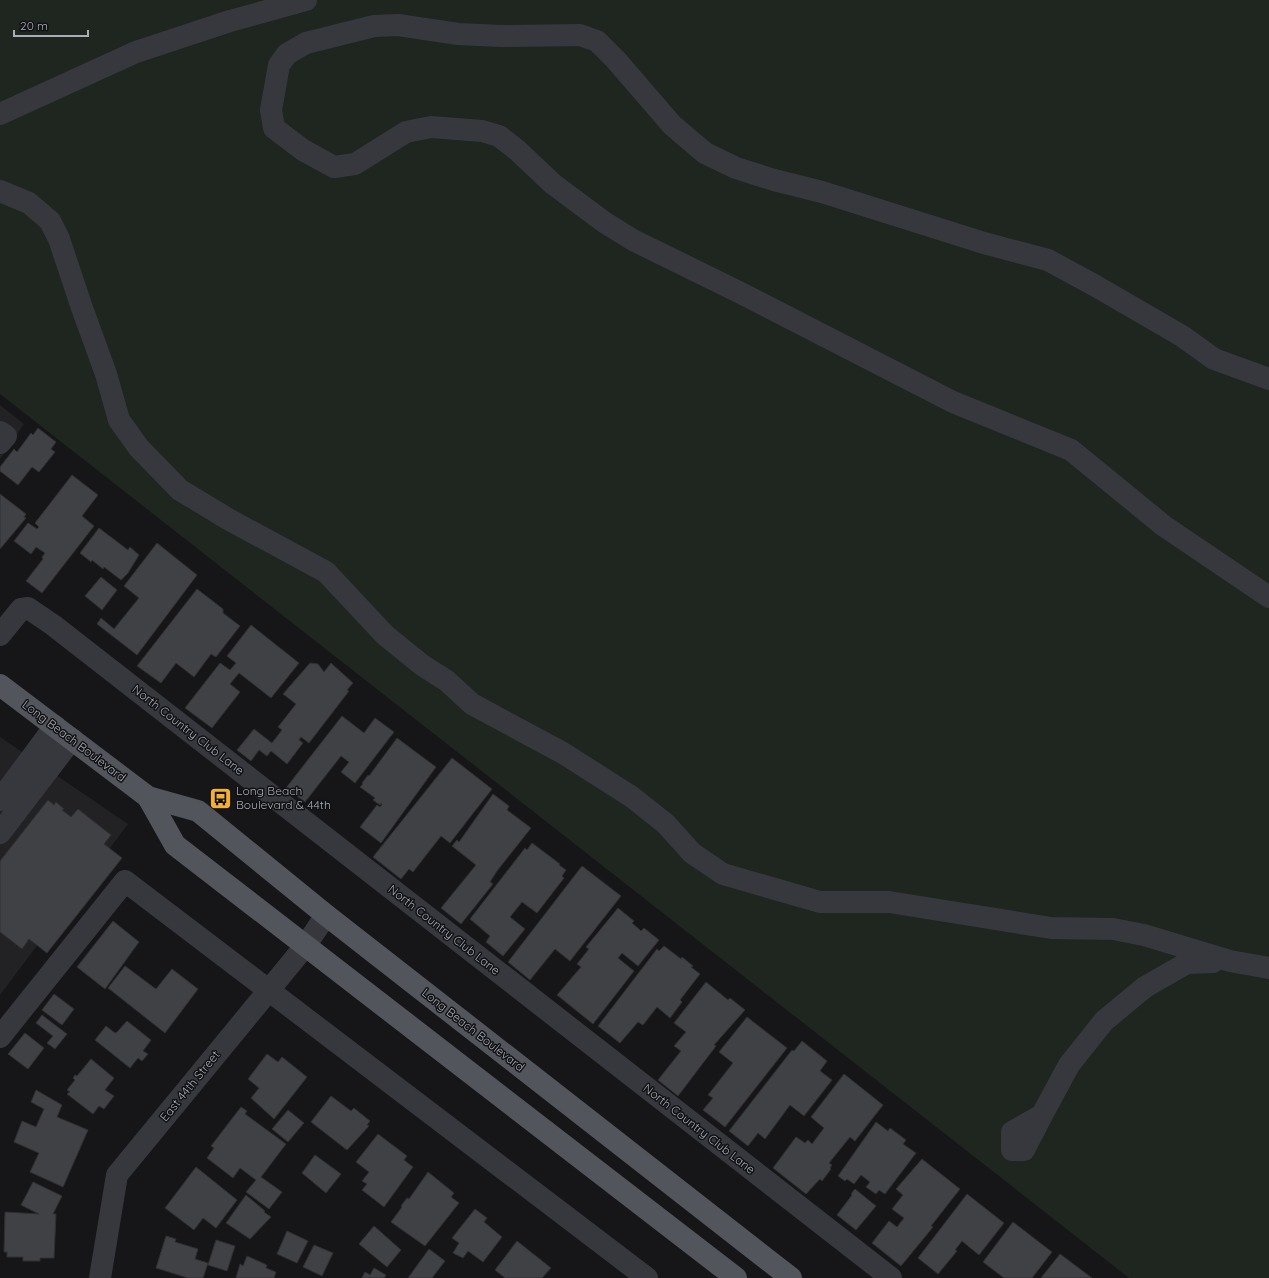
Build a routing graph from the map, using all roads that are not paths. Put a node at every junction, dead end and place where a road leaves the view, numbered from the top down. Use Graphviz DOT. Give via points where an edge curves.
graph roads {
  1 [pos="306,0"];
  2 [pos="0,114"];
  3 [pos="0,191"];
  4 [pos="1269,379"];
  5 [pos="0,432"];
  6 [pos="0,443"];
  7 [pos="1269,597"];
  8 [pos="0,635"];
  9 [pos="0,685"];
  10 [pos="63,732"];
  11 [pos="148,797"];
  12 [pos="0,800"];
  13 [pos="0,833"];
  14 [pos="326,915"];
  15 [pos="306,945"];
  16 [pos="1230,962"];
  17 [pos="1269,968"];
  18 [pos="269,989"];
  19 [pos="0,1037"];
  20 [pos="1042,1115"];
  21 [pos="100,1278"];
  22 [pos="647,1278"];
  23 [pos="736,1278"];
  24 [pos="792,1278"];
  25 [pos="891,1278"];
  1 -- 2 [label="street" via="230,21 136,52"];
  3 -- 16 [label="street" via="29,203 50,221 60,239 119,420 139,448 180,490 326,572 385,635 422,665 448,681 472,704 562,752 632,797 666,824 692,852 723,874 820,902 889,902 1051,928 1113,929"];
  4 -- 7 [label="street" via="1214,358 1182,336 1048,260 774,180 736,168 705,153 672,125 597,41 580,35 502,36 458,34 398,25 374,26 306,43 287,54 279,65 271,110 274,128 304,150 334,167 355,164 406,132 431,127 482,131 499,136 559,188 633,240 953,402 1070,450 1164,526"];
  5 -- 6 [label="street" via="6,436"];
  8 -- 25 [label="street, North Country Club Lane" via="21,609 28,608 53,625"];
  9 -- 10 [label="main road, Long Beach Boulevard"];
  10 -- 11 [label="main road, Long Beach Boulevard"];
  10 -- 12 [label="street"];
  10 -- 13 [label="street"];
  11 -- 14 [label="main road, Long Beach Boulevard" via="198,811"];
  11 -- 15 [label="main road, Long Beach Boulevard" via="175,845"];
  14 -- 15 [label="street, East 44th Street"];
  14 -- 24 [label="main road, Long Beach Boulevard"];
  15 -- 18 [label="street, East 44th Street"];
  15 -- 23 [label="main road, Long Beach Boulevard"];
  16 -- 17 [label="street"];
  16 -- 20 [label="street" via="1187,963 1145,987 1104,1021 1069,1065"];
  18 -- 19 [label="street" via="125,881"];
  18 -- 21 [label="street, East 44th Street" via="117,1175"];
  18 -- 22 [label="street"];
}
